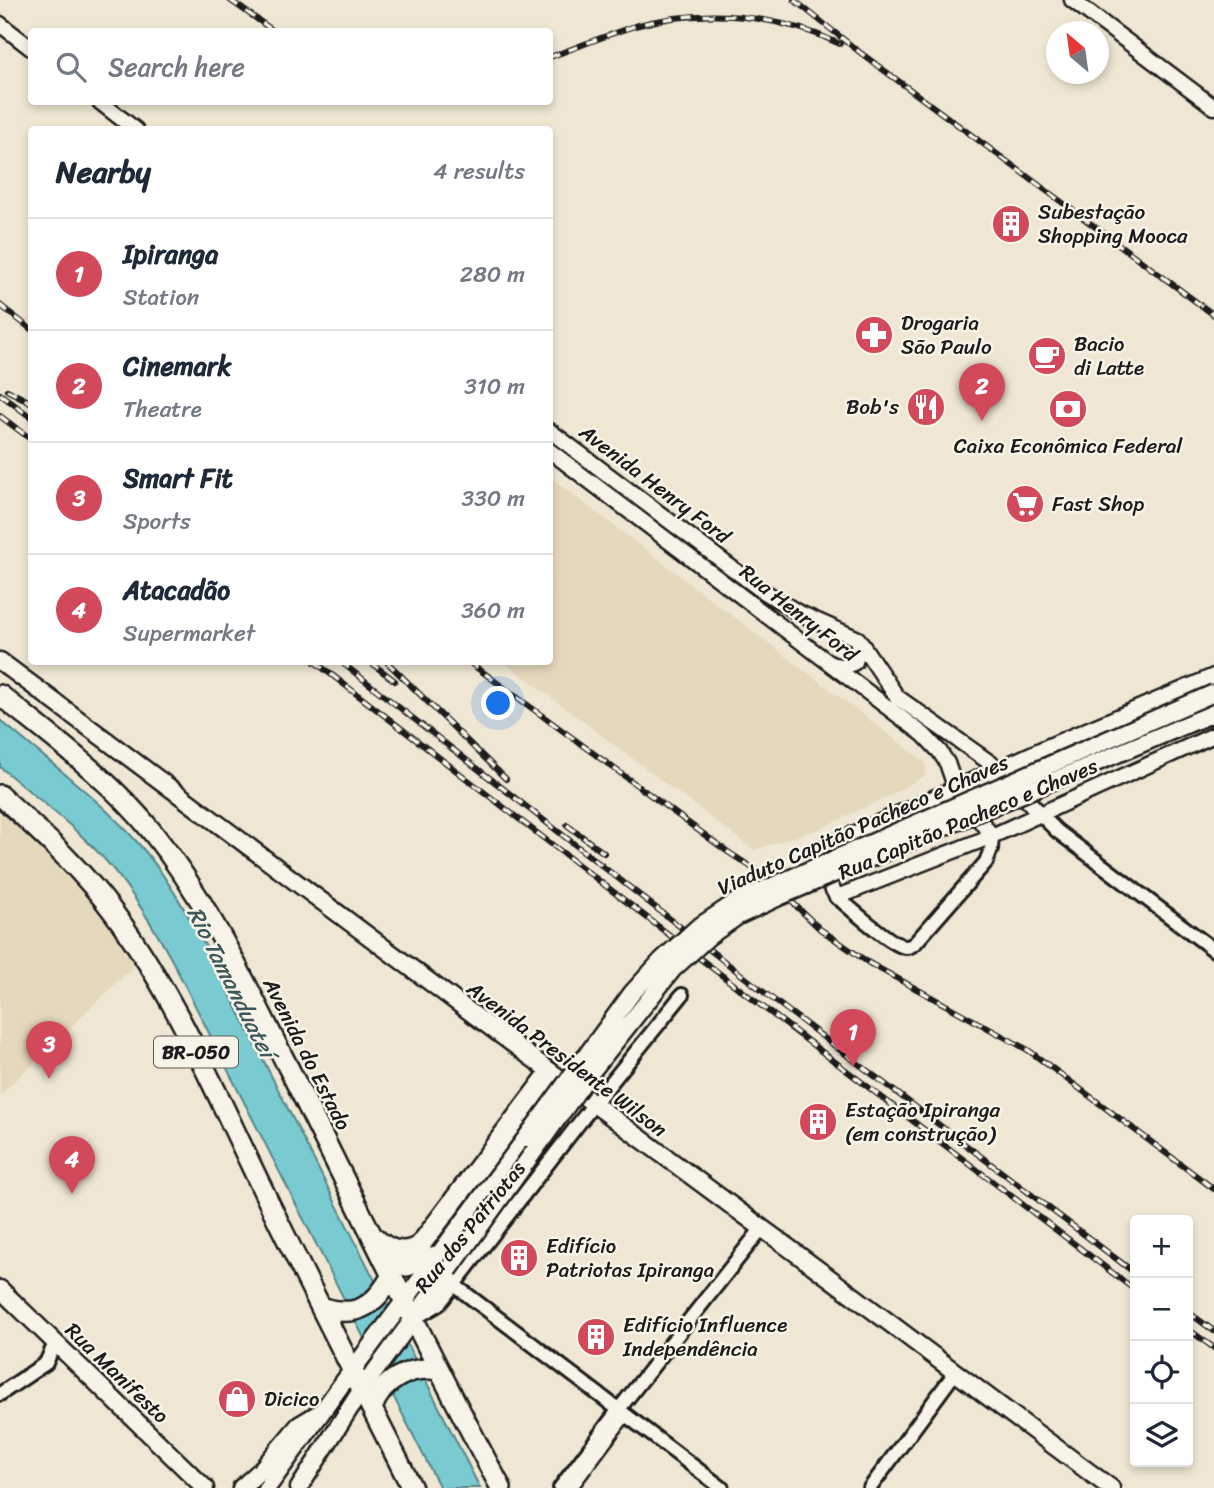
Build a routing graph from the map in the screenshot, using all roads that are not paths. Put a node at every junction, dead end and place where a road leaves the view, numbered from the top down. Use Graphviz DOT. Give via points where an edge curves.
graph roads {
  1 [pos="1072,0"];
  2 [pos="0,24"];
  3 [pos="28,46"];
  4 [pos="104,105"];
  5 [pos="1214,107"];
  6 [pos="131,126"];
  7 [pos="553,433"];
  8 [pos="553,453"];
  9 [pos="858,639"];
  10 [pos="0,662"];
  11 [pos="834,666"];
  12 [pos="1214,676"];
  13 [pos="1214,693"];
  14 [pos="0,695"];
  15 [pos="1214,713"];
  16 [pos="1214,735"];
  17 [pos="999,769"];
  18 [pos="956,789"];
  19 [pos="0,795"];
  20 [pos="1040,814"];
  21 [pos="992,836"];
  22 [pos="837,897"];
  23 [pos="1214,950"];
  24 [pos="682,995"];
  25 [pos="550,1073"];
  26 [pos="593,1105"];
  27 [pos="762,1228"];
  28 [pos="374,1237"];
  29 [pos="446,1270"];
  30 [pos="391,1271"];
  31 [pos="0,1289"];
  32 [pos="321,1307"];
  33 [pos="410,1309"];
  34 [pos="55,1343"];
  35 [pos="352,1369"];
  36 [pos="439,1370"];
  37 [pos="954,1374"];
  38 [pos="362,1389"];
  39 [pos="0,1394"];
  40 [pos="372,1408"];
  41 [pos="324,1410"];
  42 [pos="622,1413"];
  43 [pos="205,1488"];
  44 [pos="241,1488"];
  45 [pos="267,1488"];
  46 [pos="299,1488"];
  47 [pos="412,1488"];
  48 [pos="501,1488"];
  49 [pos="560,1488"];
  50 [pos="572,1488"];
  51 [pos="722,1488"];
  52 [pos="870,1488"];
  53 [pos="1111,1488"];
  1 -- 5 [label="street"];
  2 -- 3 [label="street"];
  4 -- 6 [label="street"];
  7 -- 9 [label="street, Avenida Henry Ford" via="757,587 797,612"];
  8 -- 11 [label="street, Rua Henry Ford"];
  9 -- 11 [label="street" via="855,662"];
  9 -- 17 [label="street" via="902,701"];
  10 -- 25 [label="main road, Avenida Presidente Wilson"];
  11 -- 18 [label="street, Rua Henry Ford" via="934,744"];
  12 -- 17 [label="street, Rua Capitão Pacheco e Chaves"];
  13 -- 29 [label="main road, Viaduto Capitão Pacheco e Chaves, bridge" via="768,886 697,928 632,993"];
  14 -- 28 [label="highway, Avenida do Estado / BR-050" via="111,787 183,872 216,926"];
  15 -- 29 [label="main road, Viaduto Capitão Pacheco e Chaves, bridge" via="780,896 708,937 673,969 588,1076"];
  16 -- 20 [label="street, Rua Capitão Pacheco e Chaves"];
  17 -- 18 [label="street, Rua Capitão Pacheco e Chaves"];
  17 -- 20 [label="street"];
  18 -- 21 [label="street, Rua Henry Ford"];
  18 -- 22 [label="street, Rua Capitão Pacheco e Chaves" via="815,852"];
  19 -- 32 [label="highway, BR-050" via="65,857 129,933 202,1063"];
  20 -- 21 [label="street, Rua Capitão Pacheco e Chaves"];
  20 -- 23 [label="street"];
  21 -- 22 [label="street, Rua Capitão Pacheco e Chaves"];
  21 -- 22 [label="street" via="986,862 910,946 890,939"];
  24 -- 26 [label="street, Rua dos Patriotas"];
  25 -- 26 [label="main road, Avenida Presidente Wilson"];
  25 -- 28 [label="highway" via="421,1244 400,1251"];
  26 -- 27 [label="main road, Avenida Presidente Wilson"];
  26 -- 29 [label="street, Rua dos Patriotas"];
  27 -- 37 [label="main road, Avenida Presidente Wilson"];
  27 -- 42 [label="street"];
  28 -- 30 [label="highway, Avenida do Estado / BR-050"];
  29 -- 30 [label="highway" via="407,1266"];
  29 -- 33 [label="main road, Viaduto Capitão Pacheco e Chaves"];
  29 -- 42 [label="street"];
  30 -- 32 [label="highway" via="379,1296 361,1309 339,1312"];
  30 -- 33 [label="highway, Avenida do Estado / BR-050"];
  31 -- 34 [label="main road, Rua Manifesto"];
  32 -- 35 [label="highway, BR-050"];
  33 -- 35 [label="main road, Rua dos Patriotas"];
  33 -- 36 [label="highway, Avenida do Estado / BR-050"];
  33 -- 38 [label="main road, Rua dos Patriotas"];
  34 -- 39 [label="street" via="46,1363"];
  34 -- 43 [label="main road, Rua Manifesto"];
  35 -- 38 [label="highway, BR-050"];
  35 -- 41 [label="main road, Rua dos Patriotas"];
  36 -- 40 [label="highway" via="419,1368 400,1376 382,1389"];
  36 -- 48 [label="highway, Avenida do Estado / BR-050"];
  37 -- 52 [label="street"];
  37 -- 53 [label="main road, Avenida Presidente Wilson"];
  38 -- 40 [label="highway, BR-050"];
  38 -- 46 [label="main road, Rua dos Patriotas"];
  40 -- 47 [label="highway, BR-050"];
  41 -- 44 [label="main road" via="299,1425"];
  41 -- 45 [label="main road, Rua dos Patriotas"];
  42 -- 49 [label="street"];
  42 -- 50 [label="street"];
  42 -- 51 [label="street"];
}
